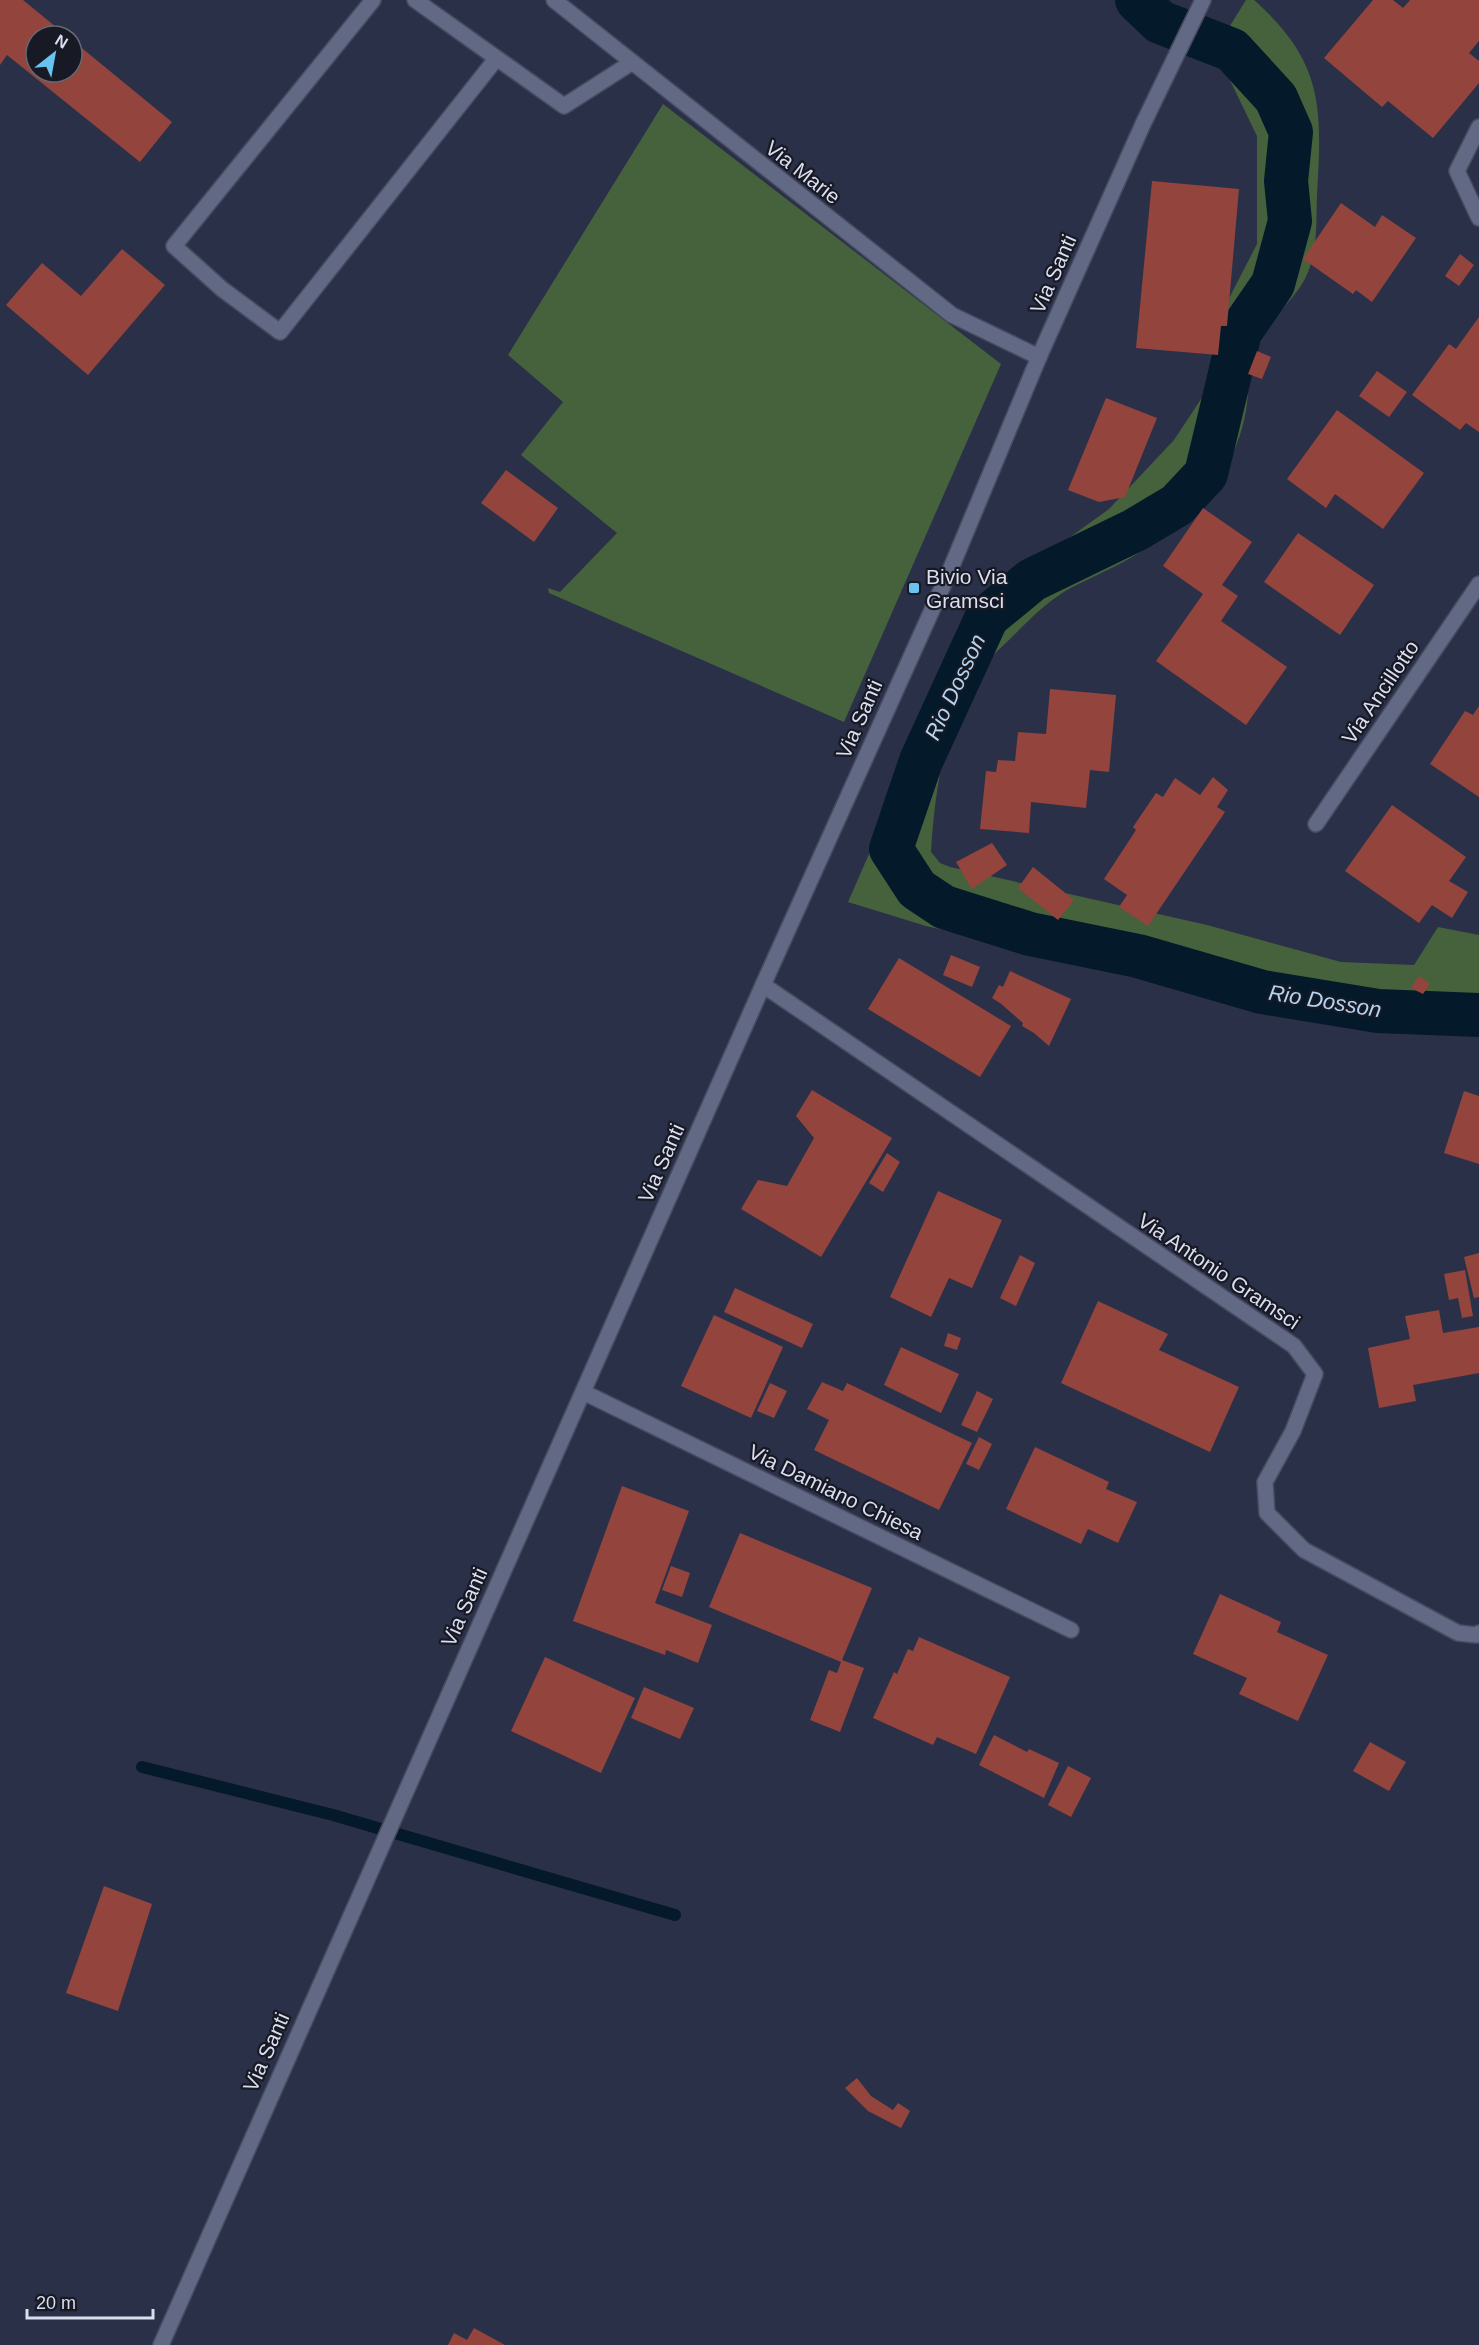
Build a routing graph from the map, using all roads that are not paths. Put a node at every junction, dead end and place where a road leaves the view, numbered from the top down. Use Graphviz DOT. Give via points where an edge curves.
graph roads {
  1 [pos="373,0"];
  2 [pos="415,0"];
  3 [pos="554,0"];
  4 [pos="1203,0"];
  5 [pos="496,59"];
  6 [pos="631,63"];
  7 [pos="1479,127"];
  8 [pos="1479,218"];
  9 [pos="1039,357"];
  10 [pos="1479,584"];
  11 [pos="1316,824"];
  12 [pos="763,985"];
  13 [pos="582,1392"];
  14 [pos="1071,1630"];
  15 [pos="1479,1633"];
  16 [pos="161,2345"];
  1 -- 5 [label="street" via="174,246 222,289 280,332"];
  2 -- 5 [label="street"];
  3 -- 6 [label="street, Via Marie"];
  4 -- 9 [label="street, Via Santi"];
  5 -- 6 [label="street" via="564,106"];
  6 -- 9 [label="street, Via Marie" via="952,315"];
  7 -- 8 [label="street" via="1457,171"];
  9 -- 12 [label="street, Via Santi" via="951,568"];
  10 -- 11 [label="street, Via Ancillotto"];
  12 -- 13 [label="street, Via Santi"];
  12 -- 15 [label="street, Via Antonio Gramsci" via="1294,1346 1315,1374 1293,1431 1265,1482 1267,1512 1304,1550 1458,1633"];
  13 -- 14 [label="street, Via Damiano Chiesa"];
  13 -- 16 [label="street, Via Santi"];
}
